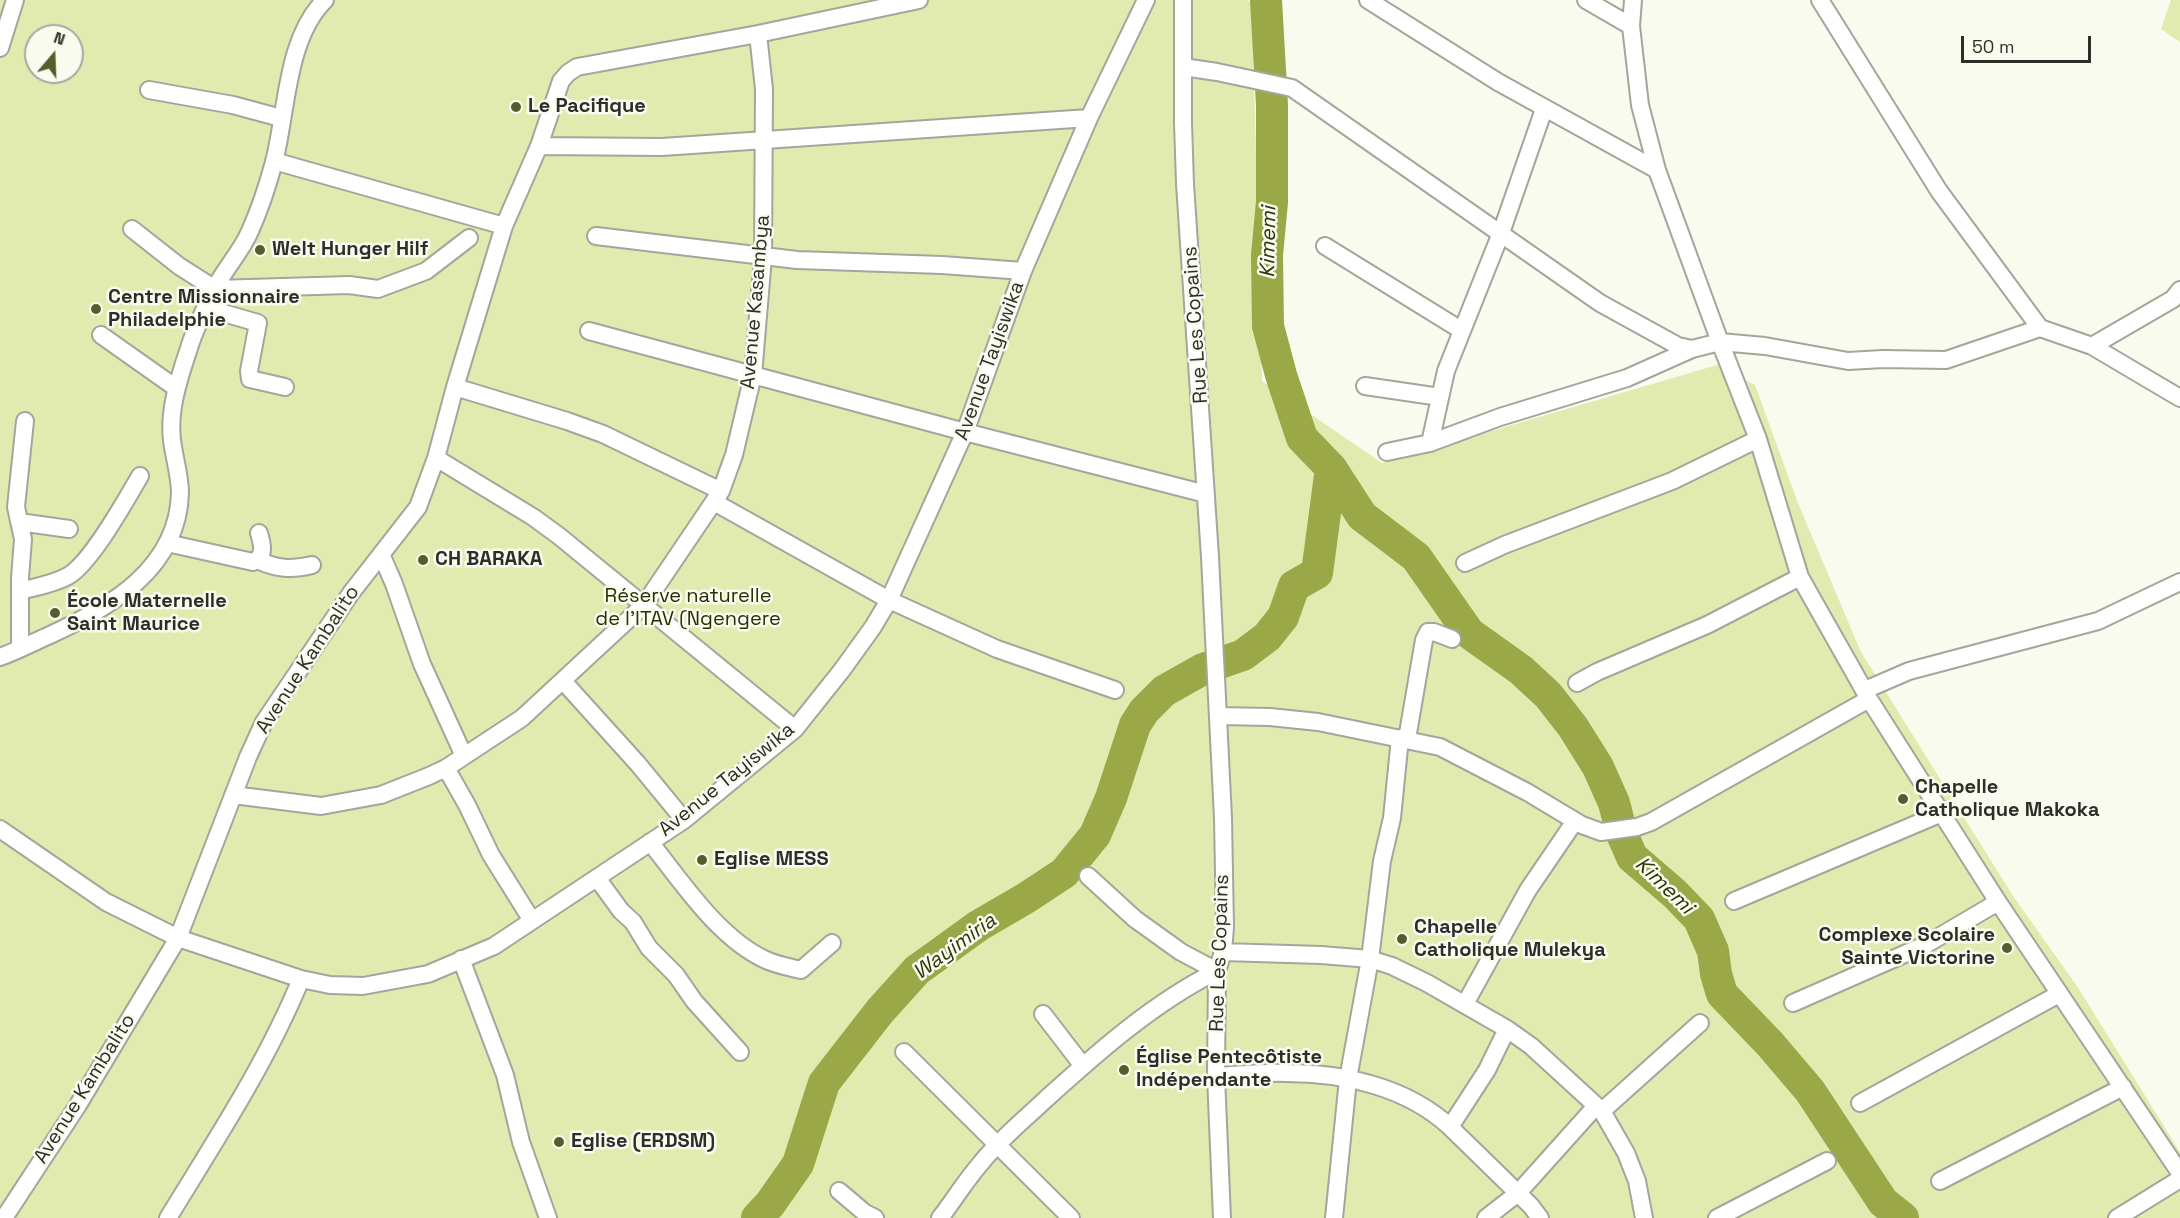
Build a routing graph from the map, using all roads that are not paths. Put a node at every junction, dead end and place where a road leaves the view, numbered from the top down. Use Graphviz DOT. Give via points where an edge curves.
graph roads {
  1 [pos="15,0"];
  2 [pos="325,0"];
  3 [pos="919,0"];
  4 [pos="1146,0"];
  5 [pos="1184,0"];
  6 [pos="1368,0"];
  7 [pos="1586,0"];
  8 [pos="1633,0"];
  9 [pos="1820,0"];
  10 [pos="1631,26"];
  11 [pos="758,34"];
  12 [pos="0,48"];
  13 [pos="1183,67"];
  14 [pos="149,90"];
  15 [pos="1544,109"];
  16 [pos="281,118"];
  17 [pos="1089,118"];
  18 [pos="764,139"];
  19 [pos="539,146"];
  20 [pos="274,161"];
  21 [pos="1657,170"];
  22 [pos="504,226"];
  23 [pos="132,230"];
  24 [pos="1501,233"];
  25 [pos="596,236"];
  26 [pos="469,238"];
  27 [pos="1325,246"];
  28 [pos="763,257"];
  29 [pos="1023,271"];
  30 [pos="215,289"];
  31 [pos="2180,290"];
  32 [pos="206,308"];
  33 [pos="2040,328"];
  34 [pos="1461,330"];
  35 [pos="589,331"];
  36 [pos="101,335"];
  37 [pos="1720,342"];
  38 [pos="2092,346"];
  39 [pos="1692,349"];
  40 [pos="753,375"];
  41 [pos="1365,386"];
  42 [pos="285,387"];
  43 [pos="455,387"];
  44 [pos="176,388"];
  45 [pos="1440,397"];
  46 [pos="2180,398"];
  47 [pos="25,422"];
  48 [pos="965,432"];
  49 [pos="1758,439"];
  50 [pos="1430,443"];
  51 [pos="1387,452"];
  52 [pos="436,458"];
  53 [pos="141,476"];
  54 [pos="1206,494"];
  55 [pos="718,497"];
  56 [pos="19,522"];
  57 [pos="69,529"];
  58 [pos="259,533"];
  59 [pos="167,543"];
  60 [pos="381,554"];
  61 [pos="258,560"];
  62 [pos="1465,563"];
  63 [pos="312,565"];
  64 [pos="1800,577"];
  65 [pos="2180,582"];
  66 [pos="20,591"];
  67 [pos="889,600"];
  68 [pos="644,605"];
  69 [pos="1452,639"];
  70 [pos="20,648"];
  71 [pos="0,657"];
  72 [pos="563,681"];
  73 [pos="1577,683"];
  74 [pos="1115,690"];
  75 [pos="1867,695"];
  76 [pos="1219,716"];
  77 [pos="795,729"];
  78 [pos="1404,739"];
  79 [pos="464,756"];
  80 [pos="446,768"];
  81 [pos="233,795"];
  82 [pos="1942,813"];
  83 [pos="684,820"];
  84 [pos="1575,820"];
  85 [pos="0,829"];
  86 [pos="650,842"];
  87 [pos="1088,876"];
  88 [pos="597,878"];
  89 [pos="1734,901"];
  90 [pos="1998,902"];
  91 [pos="531,920"];
  92 [pos="178,938"];
  93 [pos="832,943"];
  94 [pos="1223,952"];
  95 [pos="461,959"];
  96 [pos="1370,959"];
  97 [pos="1217,971"];
  98 [pos="301,979"];
  99 [pos="2059,994"];
  100 [pos="1793,1003"];
  101 [pos="1465,1004"];
  102 [pos="1043,1014"];
  103 [pos="1700,1023"];
  104 [pos="1507,1029"];
  105 [pos="740,1052"];
  106 [pos="904,1052"];
  107 [pos="1083,1066"];
  108 [pos="1216,1076"];
  109 [pos="1348,1079"];
  110 [pos="2123,1087"];
  111 [pos="1860,1103"];
  112 [pos="1599,1108"];
  113 [pos="1450,1126"];
  114 [pos="996,1145"];
  115 [pos="1827,1161"];
  116 [pos="2180,1173"];
  117 [pos="2180,1179"];
  118 [pos="1940,1181"];
  119 [pos="839,1191"];
  120 [pos="1518,1193"];
  121 [pos="1219,1217"];
  122 [pos="4,1218"];
  123 [pos="168,1218"];
  124 [pos="548,1218"];
  125 [pos="875,1218"];
  126 [pos="940,1218"];
  127 [pos="1071,1218"];
  128 [pos="1334,1218"];
  129 [pos="1486,1218"];
  130 [pos="1540,1218"];
  131 [pos="1644,1218"];
  132 [pos="1717,1218"];
  133 [pos="2117,1218"];
  1 -- 12 [label="street"];
  2 -- 16 [label="street" via="305,27 285,91"];
  3 -- 11 [label="street"];
  4 -- 17 [label="street, Avenue Tayiswika"];
  5 -- 13 [label="street, Rue Les Copains"];
  6 -- 15 [label="street"];
  7 -- 10 [label="street"];
  8 -- 10 [label="street"];
  9 -- 33 [label="street" via="1940,191"];
  10 -- 21 [label="street" via="1640,105"];
  11 -- 18 [label="street, Avenue Kasambya"];
  11 -- 19 [label="street, Avenue Kambalito" via="577,67 561,81"];
  13 -- 24 [label="street" via="1292,88"];
  13 -- 54 [label="street, Rue Les Copains" via="1185,184"];
  14 -- 16 [label="street"];
  15 -- 21 [label="street"];
  15 -- 24 [label="street"];
  16 -- 20 [label="street"];
  17 -- 18 [label="street"];
  17 -- 29 [label="street, Avenue Tayiswika"];
  18 -- 19 [label="street" via="662,147"];
  18 -- 28 [label="street, Avenue Kasambya"];
  19 -- 22 [label="street, Avenue Kambalito"];
  20 -- 22 [label="street"];
  20 -- 30 [label="street" via="250,232"];
  21 -- 37 [label="street"];
  22 -- 43 [label="street, Avenue Kambalito"];
  23 -- 30 [label="street"];
  24 -- 34 [label="street"];
  24 -- 39 [label="street" via="1600,303 1658,336"];
  25 -- 28 [label="street"];
  26 -- 30 [label="street" via="426,271 378,289 349,285"];
  27 -- 34 [label="street"];
  28 -- 29 [label="street"];
  28 -- 40 [label="street, Avenue Kasambya"];
  29 -- 48 [label="street, Avenue Tayiswika"];
  30 -- 32 [label="street"];
  31 -- 38 [label="street" via="2173,299"];
  32 -- 42 [label="street" via="258,323 250,379"];
  32 -- 44 [label="street"];
  33 -- 37 [label="street" via="1946,360 1848,361"];
  33 -- 38 [label="street"];
  34 -- 45 [label="street"];
  35 -- 40 [label="street"];
  36 -- 44 [label="street"];
  37 -- 39 [label="street"];
  37 -- 49 [label="street"];
  38 -- 46 [label="street"];
  39 -- 50 [label="street" via="1627,378"];
  40 -- 48 [label="street"];
  40 -- 55 [label="street, Avenue Kasambya" via="734,455"];
  41 -- 45 [label="street"];
  43 -- 52 [label="street, Avenue Kambalito"];
  43 -- 55 [label="street" via="603,434"];
  44 -- 59 [label="street" via="171,437 180,492 177,524"];
  45 -- 50 [label="street"];
  47 -- 56 [label="street" via="16,507"];
  48 -- 54 [label="street"];
  48 -- 67 [label="street, Avenue Tayiswika"];
  49 -- 62 [label="street" via="1672,481"];
  49 -- 64 [label="street"];
  50 -- 51 [label="street"];
  52 -- 60 [label="street, Avenue Kambalito" via="418,507"];
  52 -- 68 [label="street" via="533,517"];
  53 -- 66 [label="street" via="84,563 68,576"];
  54 -- 76 [label="street, Rue Les Copains"];
  55 -- 67 [label="street"];
  55 -- 68 [label="street, Avenue Kasambya"];
  56 -- 57 [label="street"];
  56 -- 66 [label="street" via="23,539"];
  58 -- 61 [label="street" via="262,553"];
  59 -- 61 [label="street"];
  59 -- 70 [label="street" via="148,572 119,597 74,624"];
  60 -- 79 [label="street" via="425,672"];
  60 -- 81 [label="street, Avenue Kambalito" via="264,722"];
  61 -- 63 [label="street" via="281,568"];
  64 -- 73 [label="street" via="1707,625"];
  64 -- 75 [label="street"];
  65 -- 75 [label="street" via="2098,621 1909,671"];
  66 -- 70 [label="street"];
  67 -- 74 [label="street" via="997,649"];
  67 -- 77 [label="street, Avenue Tayiswika" via="842,670"];
  68 -- 72 [label="street, Avenue Kasambya"];
  68 -- 77 [label="street"];
  69 -- 78 [label="street" via="1428,632 1424,640"];
  70 -- 71 [label="street"];
  72 -- 79 [label="street, Avenue Kasambya" via="522,718"];
  72 -- 83 [label="street"];
  75 -- 82 [label="street"];
  75 -- 84 [label="street" via="1637,827 1601,832"];
  76 -- 78 [label="street" via="1318,722"];
  76 -- 94 [label="street, Rue Les Copains"];
  77 -- 83 [label="street, Avenue Tayiswika"];
  78 -- 84 [label="street" via="1440,747"];
  78 -- 96 [label="street" via="1382,861"];
  79 -- 80 [label="street, Avenue Kasambya"];
  80 -- 81 [label="street, Avenue Kasambya" via="381,795 321,806"];
  80 -- 91 [label="street" via="491,855"];
  81 -- 92 [label="street, Avenue Kambalito"];
  82 -- 89 [label="street"];
  82 -- 90 [label="street"];
  83 -- 86 [label="street, Avenue Tayiswika"];
  84 -- 101 [label="street" via="1528,890"];
  85 -- 92 [label="street, Avenue Tayiswika" via="106,902"];
  86 -- 88 [label="street, Avenue Tayiswika"];
  86 -- 93 [label="street" via="705,911 739,944 764,959 801,970"];
  87 -- 97 [label="street" via="1135,919 1181,952"];
  88 -- 91 [label="street, Avenue Tayiswika"];
  88 -- 105 [label="street" via="649,948"];
  90 -- 99 [label="street"];
  90 -- 100 [label="street" via="1925,945"];
  91 -- 95 [label="street, Avenue Tayiswika" via="494,945"];
  92 -- 98 [label="street, Avenue Tayiswika"];
  92 -- 122 [label="street, Avenue Kambalito" via="78,1105"];
  94 -- 96 [label="street"];
  94 -- 97 [label="street, Rue Les Copains"];
  95 -- 98 [label="street, Avenue Tayiswika" via="428,974 363,986"];
  95 -- 124 [label="street" via="505,1075 521,1142"];
  96 -- 101 [label="street" via="1392,966"];
  96 -- 109 [label="street"];
  97 -- 107 [label="street" via="1154,1009"];
  97 -- 108 [label="street, Rue Les Copains"];
  98 -- 123 [label="street" via="286,1016 237,1106"];
  99 -- 110 [label="street"];
  99 -- 111 [label="street"];
  101 -- 104 [label="street"];
  102 -- 107 [label="street"];
  103 -- 112 [label="street"];
  104 -- 112 [label="street"];
  104 -- 113 [label="street" via="1487,1070"];
  106 -- 114 [label="street"];
  107 -- 114 [label="street"];
  108 -- 109 [label="street" via="1284,1072"];
  108 -- 121 [label="street, Rue Les Copains"];
  109 -- 113 [label="street" via="1373,1084 1418,1102"];
  109 -- 128 [label="street"];
  110 -- 116 [label="street"];
  110 -- 118 [label="street"];
  112 -- 120 [label="street"];
  112 -- 131 [label="street" via="1629,1162"];
  113 -- 120 [label="street"];
  114 -- 126 [label="street"];
  114 -- 127 [label="street"];
  115 -- 132 [label="street"];
  117 -- 133 [label="street"];
  119 -- 125 [label="street"];
  120 -- 129 [label="street"];
  120 -- 130 [label="street"];
}
